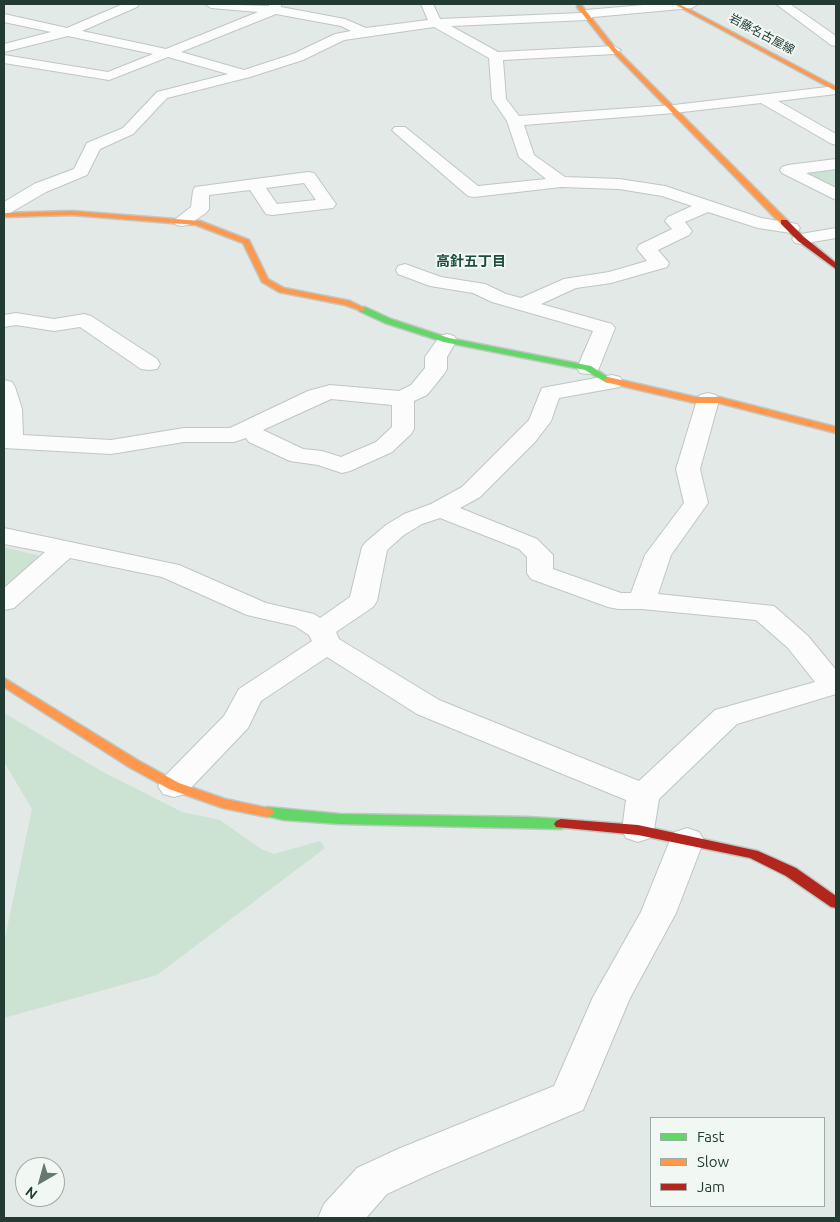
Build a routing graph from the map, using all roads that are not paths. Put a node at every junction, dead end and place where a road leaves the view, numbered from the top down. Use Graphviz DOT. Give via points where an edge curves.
graph roads {
  1 [pos="133,4"];
  2 [pos="211,4"];
  3 [pos="426,4"];
  4 [pos="677,4"];
  5 [pos="692,4"];
  6 [pos="782,4"];
  7 [pos="275,7"];
  8 [pos="582,9"];
  9 [pos="4,18"];
  10 [pos="436,23"];
  11 [pos="70,31"];
  12 [pos="364,32"];
  13 [pos="836,42"];
  14 [pos="4,48"];
  15 [pos="614,50"];
  16 [pos="168,53"];
  17 [pos="496,56"];
  18 [pos="4,59"];
  19 [pos="245,74"];
  20 [pos="836,90"];
  21 [pos="762,98"];
  22 [pos="674,109"];
  23 [pos="515,121"];
  24 [pos="400,130"];
  25 [pos="836,140"];
  26 [pos="836,164"];
  27 [pos="561,182"];
  28 [pos="255,184"];
  29 [pos="836,195"];
  30 [pos="706,206"];
  31 [pos="4,209"];
  32 [pos="4,216"];
  33 [pos="182,221"];
  34 [pos="836,233"];
  35 [pos="796,234"];
  36 [pos="836,266"];
  37 [pos="405,270"];
  38 [pos="523,305"];
  39 [pos="4,321"];
  40 [pos="447,340"];
  41 [pos="149,364"];
  42 [pos="588,368"];
  43 [pos="612,382"];
  44 [pos="4,387"];
  45 [pos="403,398"];
  46 [pos="708,400"];
  47 [pos="248,428"];
  48 [pos="836,430"];
  49 [pos="8,441"];
  50 [pos="440,509"];
  51 [pos="4,536"];
  52 [pos="63,550"];
  53 [pos="642,601"];
  54 [pos="4,602"];
  55 [pos="324,637"];
  56 [pos="4,682"];
  57 [pos="835,685"];
  58 [pos="174,786"];
  59 [pos="643,795"];
  60 [pos="638,830"];
  61 [pos="687,840"];
  62 [pos="836,903"];
  63 [pos="339,1218"];
  1 -- 11 [label="street"];
  2 -- 7 [label="street"];
  3 -- 10 [label="street"];
  4 -- 5 [label="street"];
  4 -- 8 [label="street"];
  4 -- 20 [label="street, 岩藤名古屋線"];
  6 -- 13 [label="street"];
  7 -- 12 [label="street" via="345,23"];
  7 -- 16 [label="street"];
  8 -- 10 [label="street" via="475,15"];
  8 -- 15 [label="street"];
  9 -- 11 [label="street"];
  10 -- 12 [label="street"];
  10 -- 17 [label="street"];
  11 -- 14 [label="street"];
  11 -- 16 [label="street"];
  12 -- 19 [label="street" via="340,37"];
  15 -- 17 [label="street"];
  15 -- 22 [label="street"];
  16 -- 18 [label="street" via="109,76"];
  16 -- 19 [label="street"];
  17 -- 23 [label="street" via="499,99"];
  19 -- 31 [label="street" via="162,95 128,131 94,146 81,172 40,188"];
  20 -- 21 [label="street"];
  21 -- 22 [label="street"];
  21 -- 25 [label="street"];
  22 -- 23 [label="street"];
  22 -- 35 [label="street"];
  23 -- 27 [label="street" via="527,157"];
  24 -- 27 [label="street" via="474,192"];
  26 -- 29 [label="street" via="788,170"];
  27 -- 30 [label="street" via="619,184 665,192"];
  28 -- 33 [label="street" via="201,191 200,209"];
  30 -- 35 [label="street"];
  30 -- 38 [label="street" via="674,220 683,231 646,249 660,262 611,277 571,283"];
  32 -- 33 [label="street" via="72,213"];
  33 -- 40 [label="street" via="197,223 246,242 265,280 282,290 347,302 388,322"];
  34 -- 35 [label="street"];
  35 -- 36 [label="street"];
  37 -- 38 [label="street" via="437,282 478,288"];
  38 -- 42 [label="street" via="605,328"];
  39 -- 41 [label="street" via="16,319 54,325 84,320"];
  40 -- 42 [label="street"];
  40 -- 45 [label="street" via="436,358 436,369 418,390"];
  42 -- 43 [label="street"];
  43 -- 46 [label="street"];
  43 -- 50 [label="street" via="550,392 540,421 527,437 471,492"];
  44 -- 49 [label="street" via="11,409"];
  45 -- 47 [label="street" via="330,392"];
  45 -- 47 [label="street" via="402,429 384,447 342,466 322,458 298,456 257,437"];
  46 -- 48 [label="street" via="720,400"];
  46 -- 53 [label="street" via="688,469 696,503 658,555"];
  47 -- 49 [label="street" via="234,435 184,435 112,447"];
  50 -- 53 [label="street" via="528,544 540,555 540,573 618,601"];
  50 -- 55 [label="street" via="407,522 375,547 363,601"];
  51 -- 52 [label="street"];
  52 -- 54 [label="street"];
  52 -- 55 [label="street" via="170,571 257,608 304,620"];
  53 -- 57 [label="street" via="764,612 798,642"];
  55 -- 58 [label="street" via="249,696 238,721"];
  55 -- 59 [label="street" via="428,707"];
  56 -- 58 [label="street"];
  57 -- 59 [label="street" via="726,717"];
  58 -- 60 [label="street" via="222,803 284,815 527,822"];
  59 -- 60 [label="street"];
  60 -- 61 [label="street"];
  61 -- 62 [label="street" via="753,854 791,872"];
  61 -- 63 [label="street" via="658,914 612,997 570,1098 372,1181"];
}
